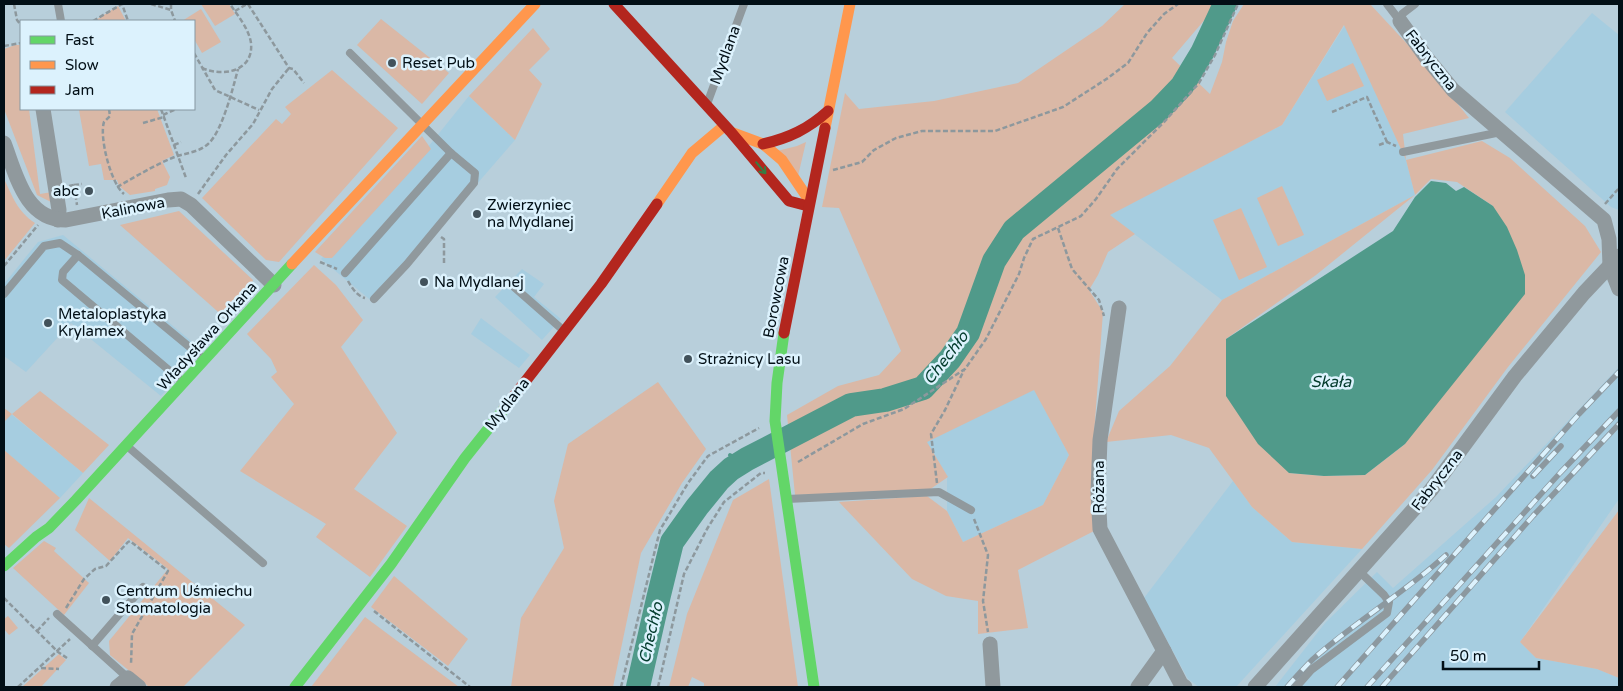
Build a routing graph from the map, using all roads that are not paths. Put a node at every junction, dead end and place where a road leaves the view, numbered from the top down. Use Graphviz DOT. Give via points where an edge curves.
graph roads {
  1 [pos="58,4"];
  2 [pos="534,4"];
  3 [pos="614,4"];
  4 [pos="744,4"];
  5 [pos="850,4"];
  6 [pos="1387,4"];
  7 [pos="1415,4"];
  8 [pos="61,20"];
  9 [pos="1400,21"];
  10 [pos="350,53"];
  11 [pos="706,106"];
  12 [pos="43,110"];
  13 [pos="828,111"];
  14 [pos="423,124"];
  15 [pos="727,129"];
  16 [pos="1503,132"];
  17 [pos="4,143"];
  18 [pos="763,144"];
  19 [pos="1403,152"];
  20 [pos="451,153"];
  21 [pos="789,201"];
  22 [pos="809,203"];
  23 [pos="1602,215"];
  24 [pos="58,220"];
  25 [pos="804,227"];
  26 [pos="1619,230"];
  27 [pos="78,255"];
  28 [pos="1615,261"];
  29 [pos="346,273"];
  30 [pos="274,285"];
  31 [pos="514,287"];
  32 [pos="1619,289"];
  33 [pos="4,294"];
  34 [pos="374,299"];
  35 [pos="1119,308"];
  36 [pos="564,331"];
  37 [pos="205,360"];
  38 [pos="184,383"];
  39 [pos="127,446"];
  40 [pos="787,500"];
  41 [pos="971,510"];
  42 [pos="5,563"];
  43 [pos="263,563"];
  44 [pos="1360,572"];
  45 [pos="144,586"];
  46 [pos="59,615"];
  47 [pos="990,644"];
  48 [pos="92,646"];
  49 [pos="1164,651"];
  50 [pos="128,684"];
  51 [pos="295,687"];
  52 [pos="814,687"];
  53 [pos="993,687"];
  54 [pos="1138,687"];
  55 [pos="1185,687"];
  56 [pos="1255,687"];
  57 [pos="1296,687"];
  1 -- 8 [label="lane"];
  2 -- 14 [label="street, Władysława Orkana"];
  3 -- 11 [label="street"];
  4 -- 11 [label="lane, Mydlana"];
  5 -- 13 [label="street, Borowcowa"];
  6 -- 9 [label="lane, Fabryczna"];
  7 -- 9 [label="lane" via="1402,14"];
  9 -- 16 [label="street, Fabryczna" via="1453,90"];
  10 -- 14 [label="lane"];
  11 -- 15 [label="street"];
  12 -- 24 [label="street"];
  13 -- 18 [label="street" via="789,139"];
  13 -- 22 [label="street, Borowcowa"];
  14 -- 20 [label="lane"];
  14 -- 30 [label="street, Władysława Orkana"];
  15 -- 18 [label="street"];
  15 -- 21 [label="street, one-way"];
  15 -- 36 [label="street, Mydlana" via="692,153 601,284"];
  16 -- 19 [label="lane"];
  16 -- 23 [label="street, Fabryczna"];
  17 -- 24 [label="street" via="25,197 43,216"];
  18 -- 22 [label="street" via="782,160"];
  20 -- 29 [label="lane"];
  20 -- 34 [label="lane" via="475,173 474,184"];
  21 -- 22 [label="street"];
  21 -- 25 [label="street"];
  22 -- 25 [label="street, Borowcowa"];
  23 -- 26 [label="street, Fabryczna"];
  23 -- 28 [label="street"];
  24 -- 30 [label="street, Kalinowa" via="181,200 191,204"];
  25 -- 40 [label="street, Borowcowa" via="777,383 775,421 780,456 787,468"];
  27 -- 33 [label="lane" via="60,243 44,246"];
  27 -- 37 [label="lane"];
  27 -- 38 [label="lane" via="63,272 62,280"];
  28 -- 32 [label="street"];
  28 -- 44 [label="street, Fabryczna" via="1515,376 1431,490"];
  30 -- 37 [label="street, Władysława Orkana"];
  31 -- 36 [label="lane"];
  35 -- 49 [label="street, Różana" via="1100,440 1100,529"];
  36 -- 51 [label="street, Mydlana"];
  37 -- 38 [label="street, Władysława Orkana"];
  38 -- 39 [label="street, Władysława Orkana"];
  39 -- 42 [label="street, Władysława Orkana" via="50,528"];
  39 -- 43 [label="lane"];
  40 -- 41 [label="lane" via="938,492"];
  40 -- 52 [label="street, Borowcowa"];
  44 -- 56 [label="street, Fabryczna"];
  44 -- 57 [label="lane" via="1389,602 1387,612 1311,670"];
  45 -- 48 [label="lane"];
  46 -- 48 [label="lane"];
  47 -- 53 [label="street"];
  48 -- 50 [label="lane"];
  49 -- 54 [label="street"];
  49 -- 55 [label="street, Różana"];
}
